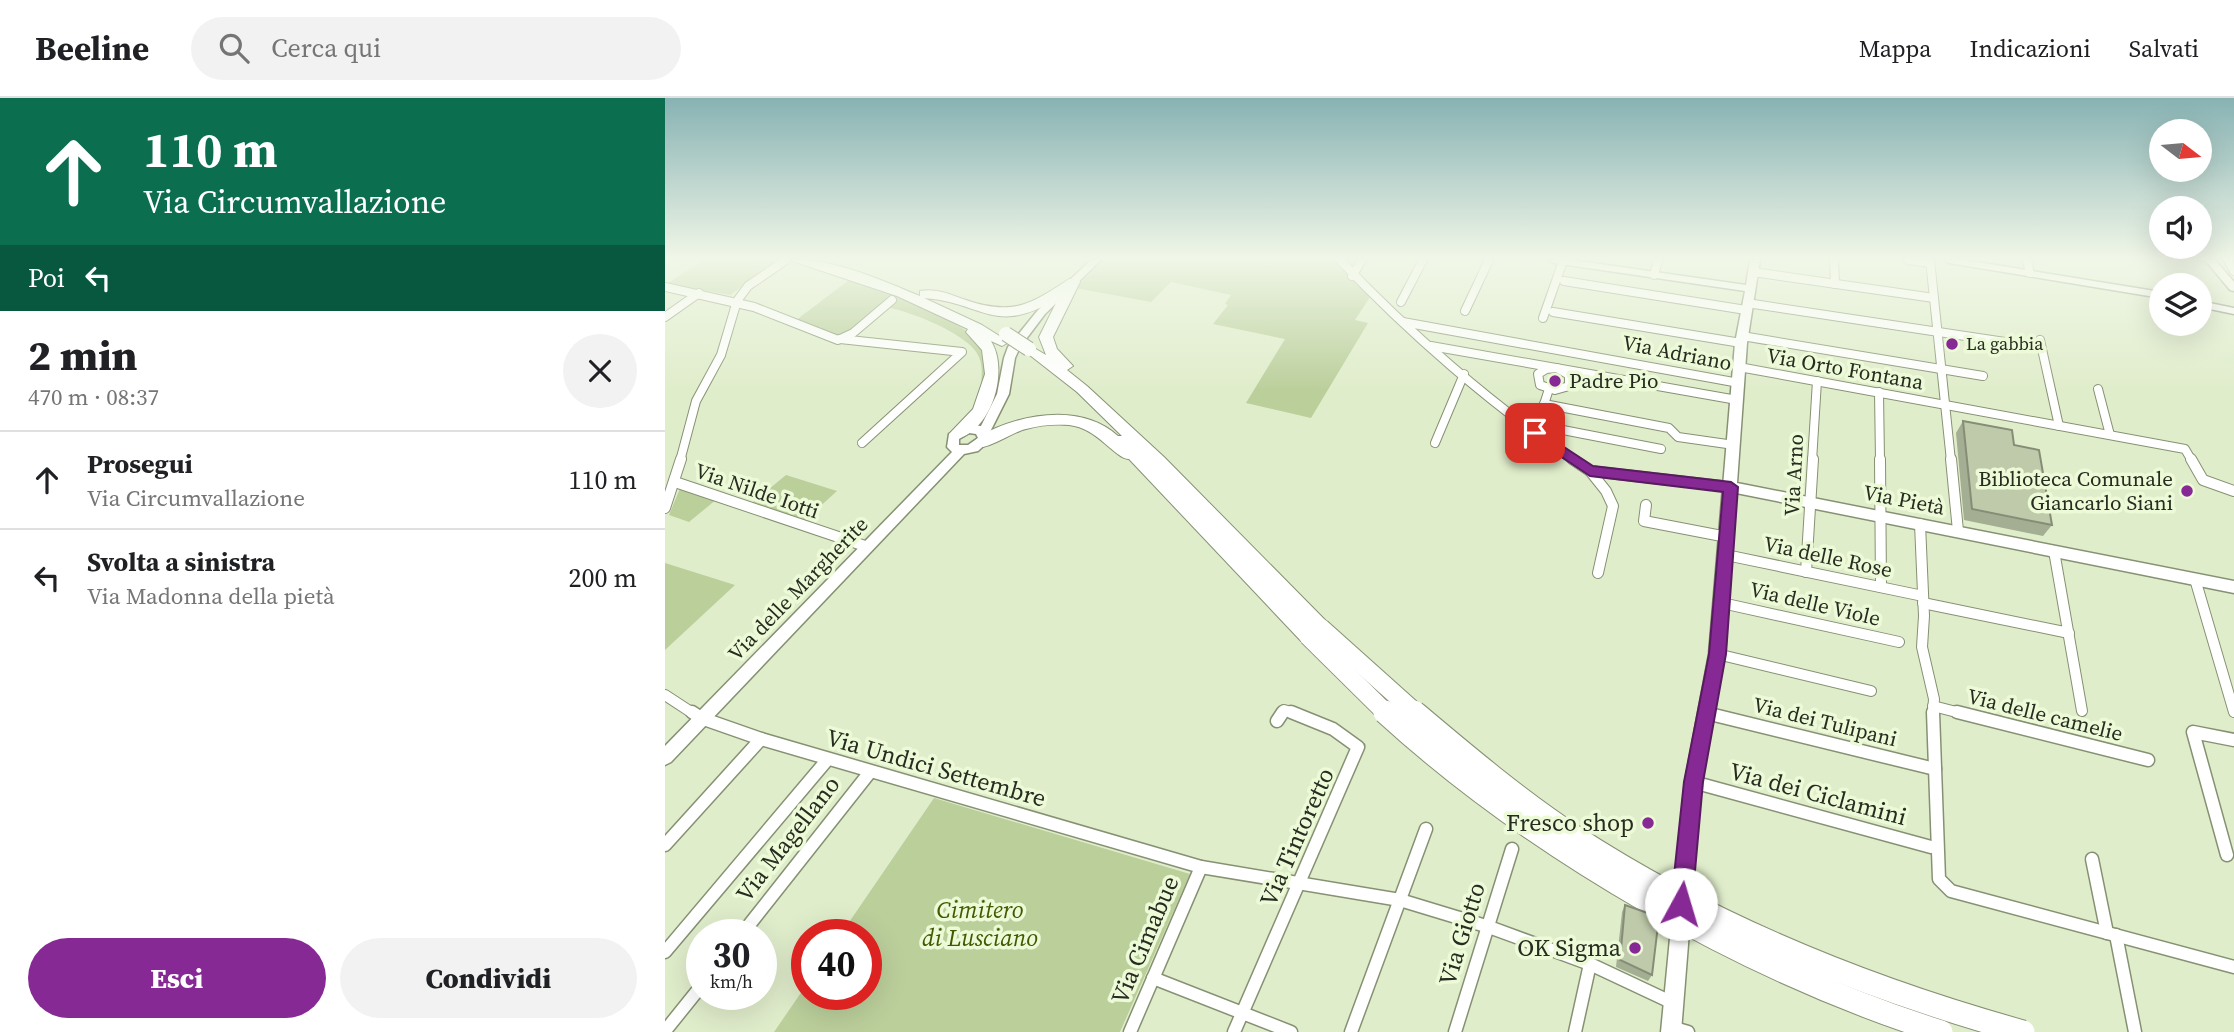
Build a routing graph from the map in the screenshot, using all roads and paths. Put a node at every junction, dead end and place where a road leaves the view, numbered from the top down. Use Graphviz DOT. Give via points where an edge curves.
graph roads {
  1 [pos="684,304"];
  2 [pos="736,304"];
  3 [pos="745,304"];
  4 [pos="888,304"];
  5 [pos="931,304"];
  6 [pos="936,304"];
  7 [pos="964,304"];
  8 [pos="1040,304"];
  9 [pos="1054,304"];
  10 [pos="1062,304"];
  11 [pos="1382,304"];
  12 [pos="1468,304"];
  13 [pos="1547,304"];
  14 [pos="1748,304"];
  15 [pos="1764,304"];
  16 [pos="1934,304"];
  17 [pos="2212,306"];
  18 [pos="1465,311"];
  19 [pos="2234,311"];
  20 [pos="1553,312"];
  21 [pos="665,317"];
  22 [pos="1543,318"];
  23 [pos="1402,322"];
  24 [pos="1937,332"];
  25 [pos="840,339"];
  26 [pos="1741,340"];
  27 [pos="2041,340"];
  28 [pos="2005,342"];
  29 [pos="1431,346"];
  30 [pos="1563,349"];
  31 [pos="1026,353"];
  32 [pos="1739,367"];
  33 [pos="1557,368"];
  34 [pos="1940,369"];
  35 [pos="1464,374"];
  36 [pos="1983,376"];
  37 [pos="1817,381"];
  38 [pos="1739,383"];
  39 [pos="1549,389"];
  40 [pos="2098,389"];
  41 [pos="1879,392"];
  42 [pos="1737,400"];
  43 [pos="1094,401"];
  44 [pos="1544,404"];
  45 [pos="1945,405"];
  46 [pos="2059,426"];
  47 [pos="1536,429"];
  48 [pos="957,434"];
  49 [pos="979,434"];
  50 [pos="2110,435"];
  51 [pos="862,443"];
  52 [pos="1435,443"];
  53 [pos="1734,445"];
  54 [pos="1661,449"];
  55 [pos="961,450"];
  56 [pos="1590,471"];
  57 [pos="675,482"];
  58 [pos="1731,487"];
  59 [pos="1166,488"];
  60 [pos="2234,491"];
  61 [pos="1810,503"];
  62 [pos="1646,505"];
  63 [pos="665,509"];
  64 [pos="1882,517"];
  65 [pos="1920,524"];
  66 [pos="1958,531"];
  67 [pos="1727,537"];
  68 [pos="868,547"];
  69 [pos="2054,551"];
  70 [pos="1726,555"];
  71 [pos="1807,572"];
  72 [pos="1598,573"];
  73 [pos="2195,579"];
  74 [pos="1881,587"];
  75 [pos="2234,587"];
  76 [pos="1923,599"];
  77 [pos="1722,603"];
  78 [pos="1314,632"];
  79 [pos="2069,633"];
  80 [pos="1899,642"];
  81 [pos="1717,654"];
  82 [pos="1871,691"];
  83 [pos="665,695"];
  84 [pos="1933,706"];
  85 [pos="2082,711"];
  86 [pos="2234,712"];
  87 [pos="1705,717"];
  88 [pos="701,718"];
  89 [pos="1277,721"];
  90 [pos="761,739"];
  91 [pos="2234,740"];
  92 [pos="665,757"];
  93 [pos="828,759"];
  94 [pos="2148,760"];
  95 [pos="1935,769"];
  96 [pos="870,772"];
  97 [pos="1693,782"];
  98 [pos="1426,829"];
  99 [pos="665,845"];
  100 [pos="1931,847"];
  101 [pos="1512,849"];
  102 [pos="2227,855"];
  103 [pos="2092,859"];
  104 [pos="1201,867"];
  105 [pos="1300,884"];
  106 [pos="1400,900"];
  107 [pos="753,919"];
  108 [pos="1489,927"];
  109 [pos="2111,934"];
  110 [pos="665,952"];
  111 [pos="1590,964"];
  112 [pos="2234,967"];
  113 [pos="1153,978"];
  114 [pos="1673,1003"];
  115 [pos="686,1005"];
  116 [pos="1243,1013"];
  117 [pos="665,1031"];
  118 [pos="1680,1031"];
  119 [pos="1130,1032"];
  120 [pos="1234,1032"];
  121 [pos="1291,1032"];
  122 [pos="1351,1032"];
  123 [pos="1455,1032"];
  124 [pos="1575,1032"];
  125 [pos="1941,1032"];
  126 [pos="2023,1032"];
  127 [pos="2135,1032"];
  1 -- 21 [label="street"];
  2 -- 57 [label="street" via="721,355 696,401"];
  3 -- 25 [label="street" via="806,331"];
  4 -- 25 [label="street"];
  5 -- 48 [label="highway" via="989,347 990,387 972,421"];
  6 -- 31 [label="highway"];
  7 -- 8 [label="highway" via="1006,315"];
  9 -- 49 [label="street" via="1015,345 1002,396"];
  10 -- 43 [label="highway" via="1048,330 1047,344 1060,362 1092,389"];
  11 -- 23 [label="street"];
  12 -- 18 [label="street"];
  13 -- 22 [label="street"];
  14 -- 26 [label="street"];
  15 -- 24 [label="street"];
  16 -- 24 [label="street"];
  17 -- 19 [label="street"];
  20 -- 26 [label="street"];
  23 -- 29 [label="street"];
  23 -- 30 [label="street, Via Adriano"];
  24 -- 28 [label="street"];
  24 -- 34 [label="street"];
  25 -- 51 [label="street" via="962,352"];
  26 -- 32 [label="street"];
  26 -- 34 [label="street"];
  27 -- 46 [label="street"];
  29 -- 33 [label="street"];
  29 -- 35 [label="street"];
  30 -- 33 [label="street"];
  30 -- 38 [label="street, Via Adriano"];
  31 -- 43 [label="highway"];
  31 -- 59 [label="highway"];
  32 -- 37 [label="street, Via Orto Fontana"];
  32 -- 38 [label="street"];
  33 -- 39 [label="street" via="1546,369 1537,377 1540,385"];
  33 -- 39 [label="street" via="1569,375 1571,382 1560,390"];
  33 -- 42 [label="street"];
  34 -- 36 [label="street"];
  34 -- 45 [label="street"];
  35 -- 47 [label="street"];
  35 -- 52 [label="street"];
  37 -- 41 [label="street, Via Orto Fontana"];
  37 -- 61 [label="street, Via Arno"];
  38 -- 42 [label="street"];
  39 -- 44 [label="street"];
  40 -- 50 [label="street"];
  41 -- 45 [label="street, Via Orto Fontana"];
  41 -- 64 [label="street"];
  42 -- 53 [label="street"];
  43 -- 78 [label="highway" via="1158,461"];
  44 -- 47 [label="street"];
  44 -- 53 [label="street" via="1669,428 1678,437"];
  45 -- 46 [label="street, Via Orto Fontana"];
  45 -- 66 [label="street"];
  46 -- 50 [label="street, Via Orto Fontana"];
  47 -- 54 [label="street"];
  47 -- 56 [label="street"];
  48 -- 49 [label="street"];
  48 -- 55 [label="street" via="951,444"];
  49 -- 55 [label="street" via="972,449"];
  49 -- 59 [label="highway" via="1064,420 1083,423 1103,431"];
  50 -- 60 [label="street, Via Orto Fontana" via="2185,449 2203,480"];
  53 -- 58 [label="street"];
  55 -- 68 [label="street, Via delle Margherite"];
  56 -- 58 [label="street"];
  56 -- 72 [label="street" via="1613,506"];
  57 -- 63 [label="street"];
  57 -- 68 [label="street, Via Nilde Iotti"];
  58 -- 61 [label="street, Via Pietà"];
  58 -- 67 [label="street"];
  59 -- 78 [label="highway"];
  61 -- 64 [label="street, Via Pietà"];
  61 -- 71 [label="street, Via Arno"];
  62 -- 67 [label="street" via="1644,521"];
  64 -- 65 [label="street, Via Pietà"];
  64 -- 74 [label="street"];
  65 -- 66 [label="street, Via Pietà"];
  65 -- 76 [label="street"];
  66 -- 69 [label="street, Via Pietà"];
  67 -- 70 [label="street"];
  68 -- 88 [label="street, Via delle Margherite"];
  69 -- 73 [label="street, Via Pietà"];
  69 -- 79 [label="street"];
  70 -- 71 [label="street, Via delle Rose"];
  70 -- 77 [label="street"];
  71 -- 74 [label="street, Via delle Rose"];
  73 -- 75 [label="street, Via Pietà"];
  73 -- 86 [label="street"];
  74 -- 76 [label="street, Via delle Rose"];
  76 -- 79 [label="street, Via delle Rose"];
  76 -- 84 [label="street" via="1922,647"];
  77 -- 80 [label="street, Via delle Viole"];
  77 -- 81 [label="street"];
  78 -- 125 [label="highway, bridge" via="1409,734 1469,782 1599,872 1741,950 1843,996"];
  78 -- 126 [label="highway, bridge" via="1567,832 1672,894 1847,976 1953,1014"];
  79 -- 85 [label="street"];
  81 -- 82 [label="street"];
  81 -- 87 [label="street"];
  83 -- 88 [label="street, Via Undici Settembre"];
  84 -- 94 [label="street, Via delle camelie"];
  84 -- 95 [label="street"];
  87 -- 95 [label="street, Via dei Tulipani"];
  87 -- 97 [label="street"];
  88 -- 90 [label="street, Via Undici Settembre"];
  88 -- 92 [label="street, Via delle Margherite"];
  89 -- 105 [label="street, Via Tintoretto" via="1284,710 1294,712 1358,747"];
  90 -- 93 [label="street, Via Undici Settembre"];
  90 -- 99 [label="street"];
  91 -- 102 [label="street" via="2193,732"];
  93 -- 96 [label="street, Via Undici Settembre"];
  93 -- 110 [label="street"];
  95 -- 109 [label="street" via="1938,879 1951,891"];
  96 -- 104 [label="street, Via Undici Settembre"];
  96 -- 107 [label="street, Via Magellano"];
  97 -- 100 [label="street, Via dei Ciclamini"];
  97 -- 114 [label="street"];
  98 -- 106 [label="street"];
  101 -- 108 [label="street, Via Giotto"];
  103 -- 109 [label="street"];
  104 -- 105 [label="street, Via Undici Settembre"];
  104 -- 113 [label="street, Via Cimabue"];
  105 -- 106 [label="street, Via Undici Settembre"];
  105 -- 116 [label="street, Via Tintoretto"];
  106 -- 108 [label="street, Via Undici Settembre"];
  106 -- 122 [label="street"];
  108 -- 111 [label="street, Via Undici Settembre"];
  108 -- 123 [label="street, Via Giotto"];
  109 -- 112 [label="street"];
  109 -- 127 [label="street"];
  111 -- 114 [label="street, Via Undici Settembre"];
  111 -- 124 [label="street"];
  113 -- 116 [label="street"];
  113 -- 119 [label="street, Via Cimabue"];
  114 -- 118 [label="street"];
  115 -- 117 [label="street"];
  116 -- 120 [label="street, Via Tintoretto"];
  116 -- 121 [label="street"];
}
